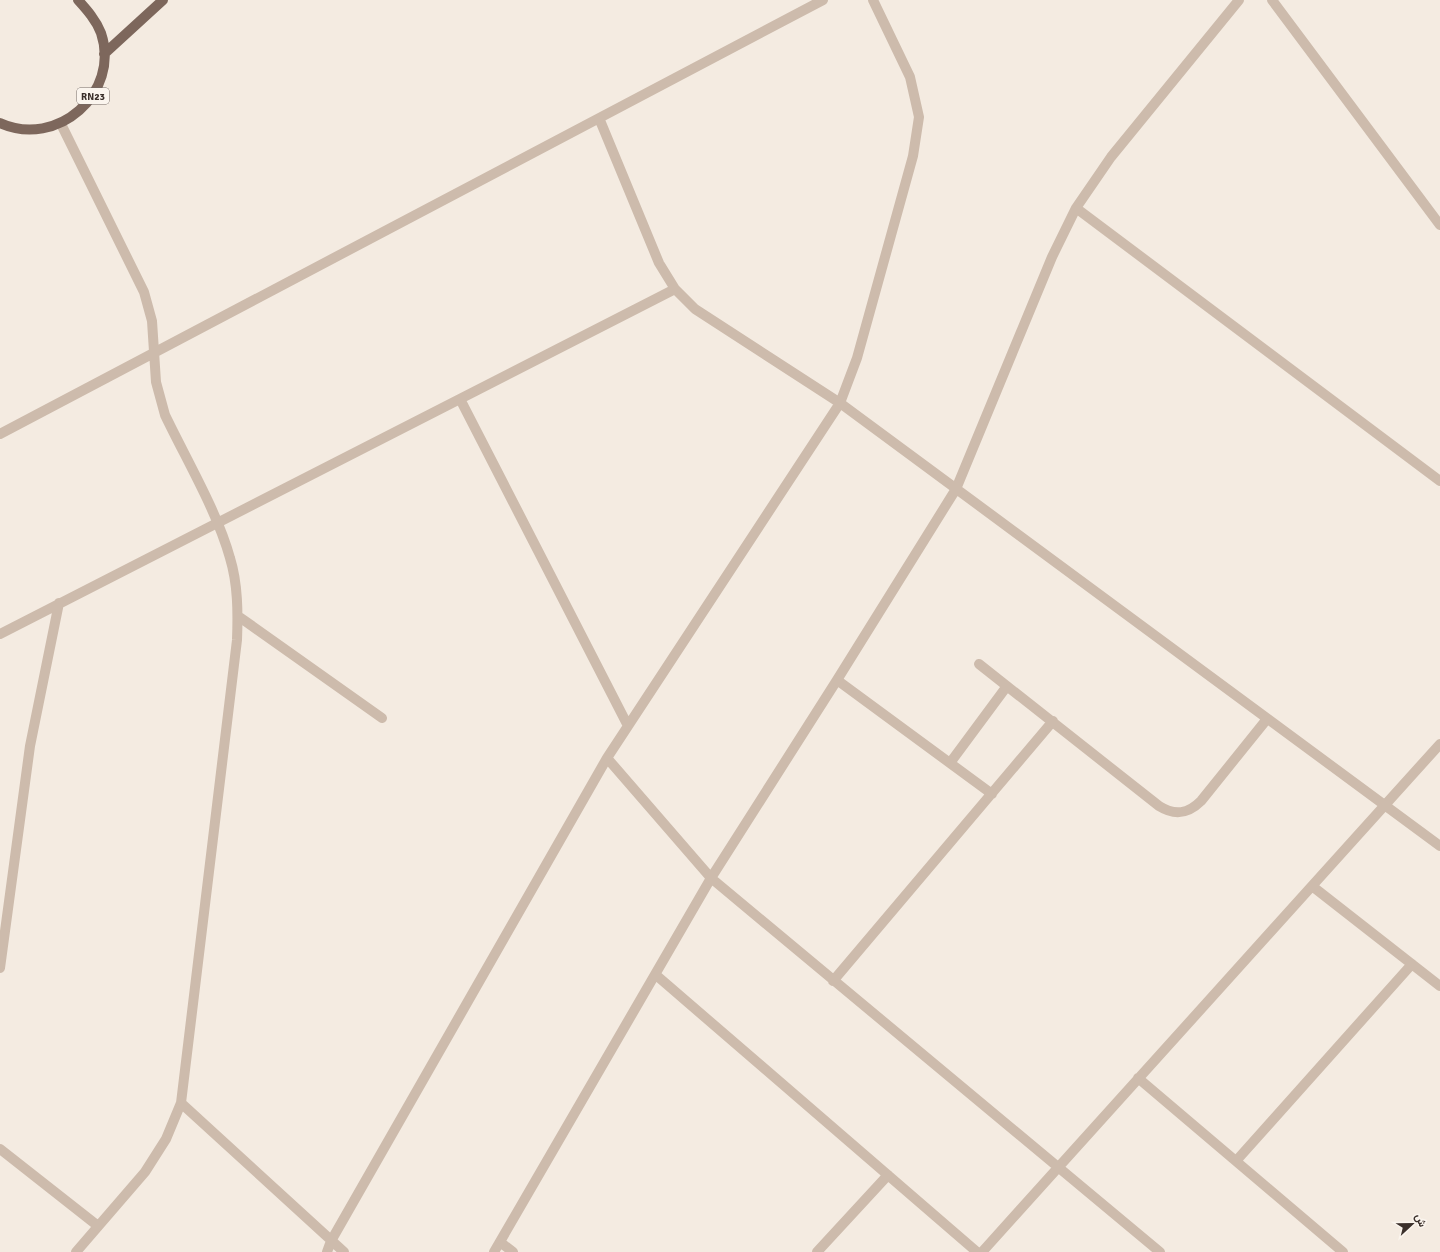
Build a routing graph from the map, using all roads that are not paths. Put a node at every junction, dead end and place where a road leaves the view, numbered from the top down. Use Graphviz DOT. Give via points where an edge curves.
graph roads {
  1 [pos="78,0"];
  2 [pos="163,0"];
  3 [pos="823,0"];
  4 [pos="873,0"];
  5 [pos="1239,0"];
  6 [pos="1272,0"];
  7 [pos="104,54"];
  8 [pos="599,118"];
  9 [pos="0,123"];
  10 [pos="61,124"];
  11 [pos="12,128"];
  12 [pos="0,131"];
  13 [pos="1076,208"];
  14 [pos="1440,225"];
  15 [pos="675,289"];
  16 [pos="155,351"];
  17 [pos="460,399"];
  18 [pos="840,403"];
  19 [pos="0,434"];
  20 [pos="1440,481"];
  21 [pos="956,489"];
  22 [pos="217,523"];
  23 [pos="59,603"];
  24 [pos="238,616"];
  25 [pos="0,634"];
  26 [pos="979,664"];
  27 [pos="837,680"];
  28 [pos="1007,686"];
  29 [pos="382,718"];
  30 [pos="1268,719"];
  31 [pos="1053,722"];
  32 [pos="627,724"];
  33 [pos="1440,744"];
  34 [pos="607,758"];
  35 [pos="950,763"];
  36 [pos="992,794"];
  37 [pos="1385,805"];
  38 [pos="1440,846"];
  39 [pos="711,878"];
  40 [pos="1312,886"];
  41 [pos="1412,964"];
  42 [pos="0,968"];
  43 [pos="656,975"];
  44 [pos="833,981"];
  45 [pos="1440,986"];
  46 [pos="1138,1078"];
  47 [pos="181,1103"];
  48 [pos="0,1149"];
  49 [pos="1236,1161"];
  50 [pos="1058,1167"];
  51 [pos="888,1175"];
  52 [pos="98,1226"];
  53 [pos="331,1240"];
  54 [pos="500,1242"];
  55 [pos="76,1252"];
  56 [pos="327,1252"];
  57 [pos="344,1252"];
  58 [pos="494,1252"];
  59 [pos="513,1252"];
  60 [pos="817,1252"];
  61 [pos="977,1252"];
  62 [pos="982,1252"];
  63 [pos="1160,1252"];
  64 [pos="1343,1252"];
  1 -- 7 [label="main road, RN23" via="91,13 101,33"];
  2 -- 7 [label="main road"];
  3 -- 8 [label="street"];
  4 -- 18 [label="street" via="910,77 919,117 913,156 858,358"];
  5 -- 13 [label="street" via="1111,157"];
  6 -- 14 [label="street"];
  7 -- 10 [label="main road, RN23" via="102,75 93,96 79,112"];
  8 -- 15 [label="street" via="659,263"];
  8 -- 16 [label="street"];
  9 -- 11 [label="main road, RN23"];
  10 -- 11 [label="main road, RN23" via="45,129"];
  10 -- 16 [label="street" via="144,292 152,321"];
  11 -- 12 [label="main road, RN23"];
  13 -- 20 [label="street"];
  13 -- 21 [label="street" via="1052,257"];
  15 -- 17 [label="street"];
  15 -- 18 [label="street" via="695,309"];
  16 -- 19 [label="street"];
  16 -- 22 [label="street" via="156,382 165,415"];
  17 -- 22 [label="street"];
  17 -- 32 [label="street"];
  18 -- 21 [label="street"];
  18 -- 32 [label="street"];
  21 -- 27 [label="street"];
  21 -- 30 [label="street"];
  22 -- 23 [label="street"];
  22 -- 24 [label="street" via="230,558"];
  23 -- 25 [label="street"];
  23 -- 42 [label="street" via="30,746"];
  24 -- 29 [label="street"];
  24 -- 47 [label="street"];
  26 -- 28 [label="street"];
  27 -- 35 [label="street"];
  27 -- 39 [label="street"];
  28 -- 31 [label="street"];
  28 -- 35 [label="street"];
  30 -- 31 [label="street" via="1201,801 1193,808 1175,813 1159,806"];
  30 -- 37 [label="street"];
  31 -- 36 [label="street"];
  32 -- 34 [label="street"];
  33 -- 37 [label="street"];
  34 -- 39 [label="street"];
  34 -- 53 [label="street"];
  35 -- 36 [label="street"];
  36 -- 44 [label="street"];
  37 -- 38 [label="street"];
  37 -- 40 [label="street"];
  39 -- 43 [label="street"];
  39 -- 44 [label="street"];
  40 -- 41 [label="street"];
  40 -- 46 [label="street"];
  41 -- 45 [label="street"];
  41 -- 49 [label="street"];
  43 -- 51 [label="street"];
  43 -- 54 [label="street"];
  44 -- 50 [label="street"];
  46 -- 49 [label="street"];
  46 -- 50 [label="street"];
  47 -- 52 [label="street" via="166,1139 149,1165"];
  47 -- 53 [label="street"];
  48 -- 52 [label="street"];
  49 -- 64 [label="street"];
  50 -- 62 [label="street"];
  50 -- 63 [label="street"];
  51 -- 60 [label="street"];
  51 -- 61 [label="street"];
  52 -- 55 [label="street"];
  53 -- 56 [label="street"];
  53 -- 57 [label="street"];
  54 -- 58 [label="street"];
  54 -- 59 [label="street"];
}
